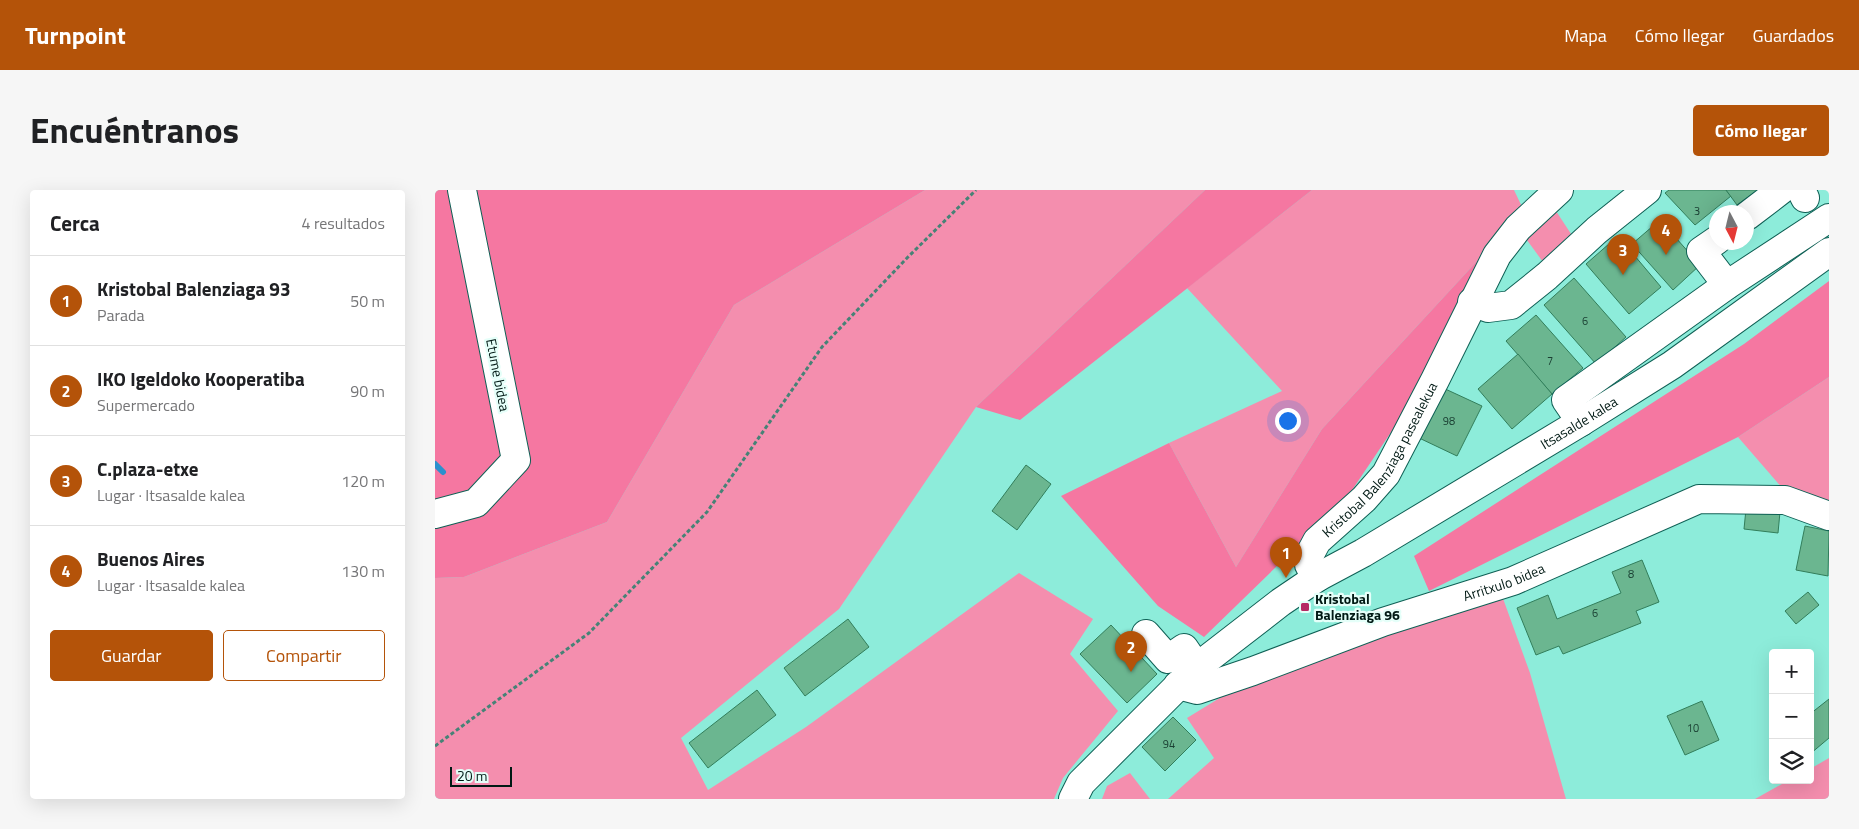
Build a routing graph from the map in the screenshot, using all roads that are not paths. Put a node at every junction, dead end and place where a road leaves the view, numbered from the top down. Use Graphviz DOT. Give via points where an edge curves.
graph roads {
  1 [pos="462,190"];
  2 [pos="1559,190"];
  3 [pos="1647,190"];
  4 [pos="1795,193"];
  5 [pos="1754,213"];
  6 [pos="1829,218"];
  7 [pos="1709,246"];
  8 [pos="1829,252"];
  9 [pos="1727,285"];
  10 [pos="1473,302"];
  11 [pos="1581,422"];
  12 [pos="435,514"];
  13 [pos="1829,516"];
  14 [pos="1318,577"];
  15 [pos="1146,634"];
  16 [pos="1188,676"];
  17 [pos="1110,755"];
  18 [pos="1073,799"];
  19 [pos="1092,799"];
  1 -- 12 [label="street, Etume bidea" via="515,460 476,503"];
  2 -- 10 [label="street, Kristobal Balenziaga pasealekua" via="1518,228 1497,254"];
  3 -- 10 [label="street" via="1511,305 1488,308"];
  4 -- 5 [label="street"];
  6 -- 9 [label="street"];
  7 -- 9 [label="street" via="1701,251"];
  8 -- 11 [label="street, Itsasalde kalea" via="1671,365"];
  9 -- 11 [label="street" via="1567,400"];
  10 -- 14 [label="street, Kristobal Balenziaga pasealekua" via="1386,474 1317,542 1310,554 1309,564"];
  11 -- 14 [label="street, Itsasalde kalea"];
  13 -- 16 [label="street, Arritxulo bidea" via="1785,500 1699,499 1513,581 1383,622 1197,690"];
  14 -- 16 [label="street" via="1281,602"];
  15 -- 16 [label="street" via="1168,659 1184,648"];
  16 -- 17 [label="street"];
  17 -- 18 [label="street" via="1081,783"];
  17 -- 19 [label="street"];
}
